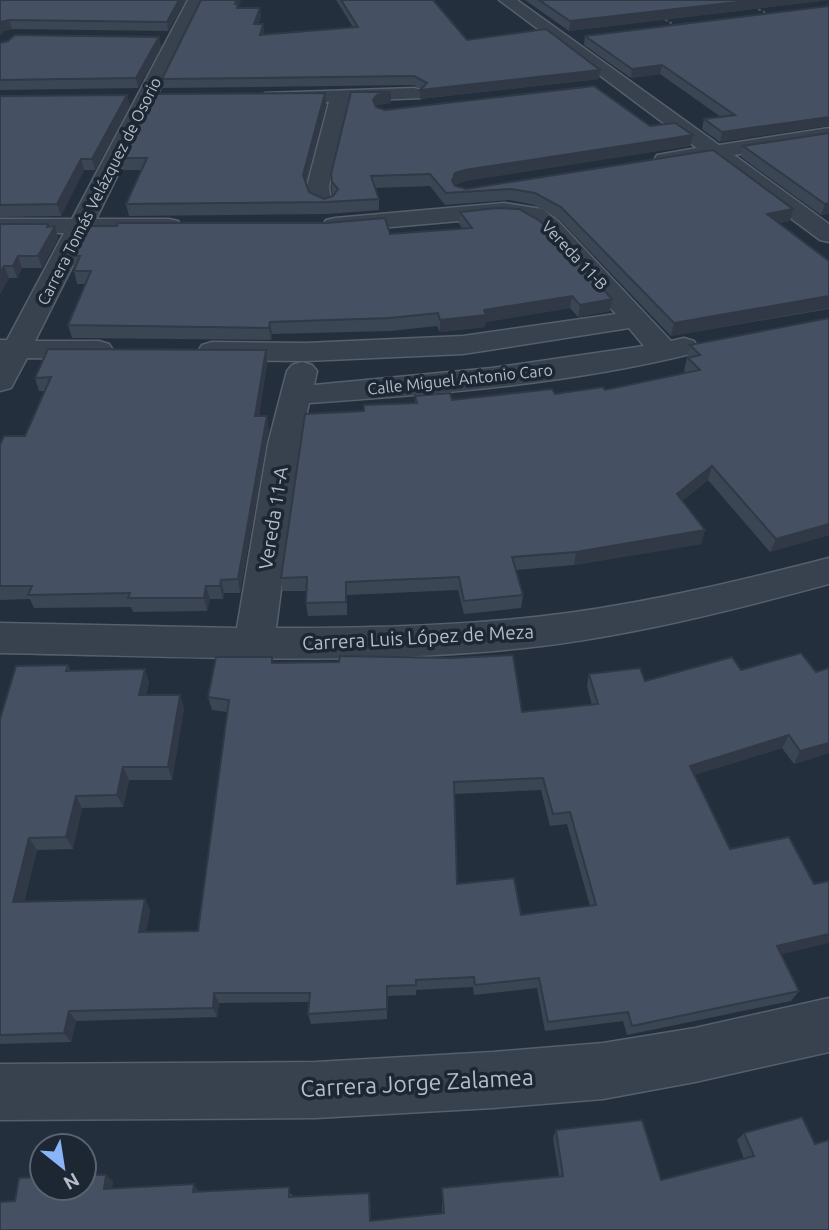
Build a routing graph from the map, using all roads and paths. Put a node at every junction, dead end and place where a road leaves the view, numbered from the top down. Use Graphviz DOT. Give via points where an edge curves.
graph roads {
  1 [pos="196,0"];
  2 [pos="507,0"];
  3 [pos="750,5"];
  4 [pos="654,13"];
  5 [pos="768,14"];
  6 [pos="676,26"];
  7 [pos="585,37"];
  8 [pos="176,38"];
  9 [pos="152,39"];
  10 [pos="560,40"];
  11 [pos="402,73"];
  12 [pos="621,85"];
  13 [pos="595,88"];
  14 [pos="174,97"];
  15 [pos="257,97"];
  16 [pos="120,98"];
  17 [pos="147,98"];
  18 [pos="339,105"];
  19 [pos="829,134"];
  20 [pos="715,152"];
  21 [pos="648,162"];
  22 [pos="487,188"];
  23 [pos="352,199"];
  24 [pos="324,201"];
  25 [pos="504,210"];
  26 [pos="82,225"];
  27 [pos="0,226"];
  28 [pos="192,226"];
  29 [pos="829,234"];
  30 [pos="636,319"];
  31 [pos="706,343"];
  32 [pos="9,349"];
  33 [pos="127,350"];
  34 [pos="182,351"];
  35 [pos="665,351"];
  36 [pos="306,352"];
  37 [pos="0,382"];
  38 [pos="298,395"];
  39 [pos="829,571"];
  40 [pos="0,638"];
  41 [pos="254,642"];
  42 [pos="829,1025"];
  43 [pos="0,1092"];
  1 -- 8 [label="street, Carrera Tomás Velázquez de Osorio"];
  2 -- 10 [label="street"];
  3 -- 5 [label="path"];
  4 -- 6 [label="path"];
  7 -- 10 [label="street"];
  8 -- 9 [label="street"];
  8 -- 17 [label="street, Carrera Tomás Velázquez de Osorio"];
  10 -- 12 [label="street"];
  11 -- 18 [label="street" via="424,109"];
  12 -- 13 [label="street"];
  12 -- 20 [label="street"];
  14 -- 17 [label="street"];
  15 -- 18 [label="street"];
  16 -- 17 [label="street"];
  17 -- 26 [label="street, Carrera Tomás Velázquez de Osorio"];
  18 -- 24 [label="street" via="318,186"];
  19 -- 20 [label="street"];
  20 -- 21 [label="street"];
  20 -- 29 [label="street"];
  22 -- 25 [label="street"];
  23 -- 24 [label="street"];
  24 -- 25 [label="street, Vereda 11-B" via="315,226"];
  25 -- 30 [label="street, Vereda 11-B" via="539,217"];
  26 -- 27 [label="street"];
  26 -- 28 [label="street"];
  26 -- 32 [label="street, Carrera Tomás Velázquez de Osorio"];
  30 -- 35 [label="street"];
  30 -- 36 [label="street, Calle Miguel Antonio Caro" via="463,345"];
  31 -- 35 [label="street, Calle Miguel Antonio Caro"];
  32 -- 33 [label="street"];
  32 -- 37 [label="street, Carrera Tomás Velázquez de Osorio"];
  34 -- 36 [label="street, Calle Miguel Antonio Caro"];
  35 -- 38 [label="street, Calle Miguel Antonio Caro" via="466,382"];
  36 -- 38 [label="street"];
  38 -- 41 [label="street, Vereda 11-A" via="284,444"];
  39 -- 41 [label="street, Carrera Luis López de Meza" via="717,601 568,628 431,640"];
  40 -- 41 [label="street, Carrera Luis López de Meza"];
  42 -- 43 [label="street, Carrera Jorge Zalamea" via="603,1071 493,1080 316,1090"];
}
